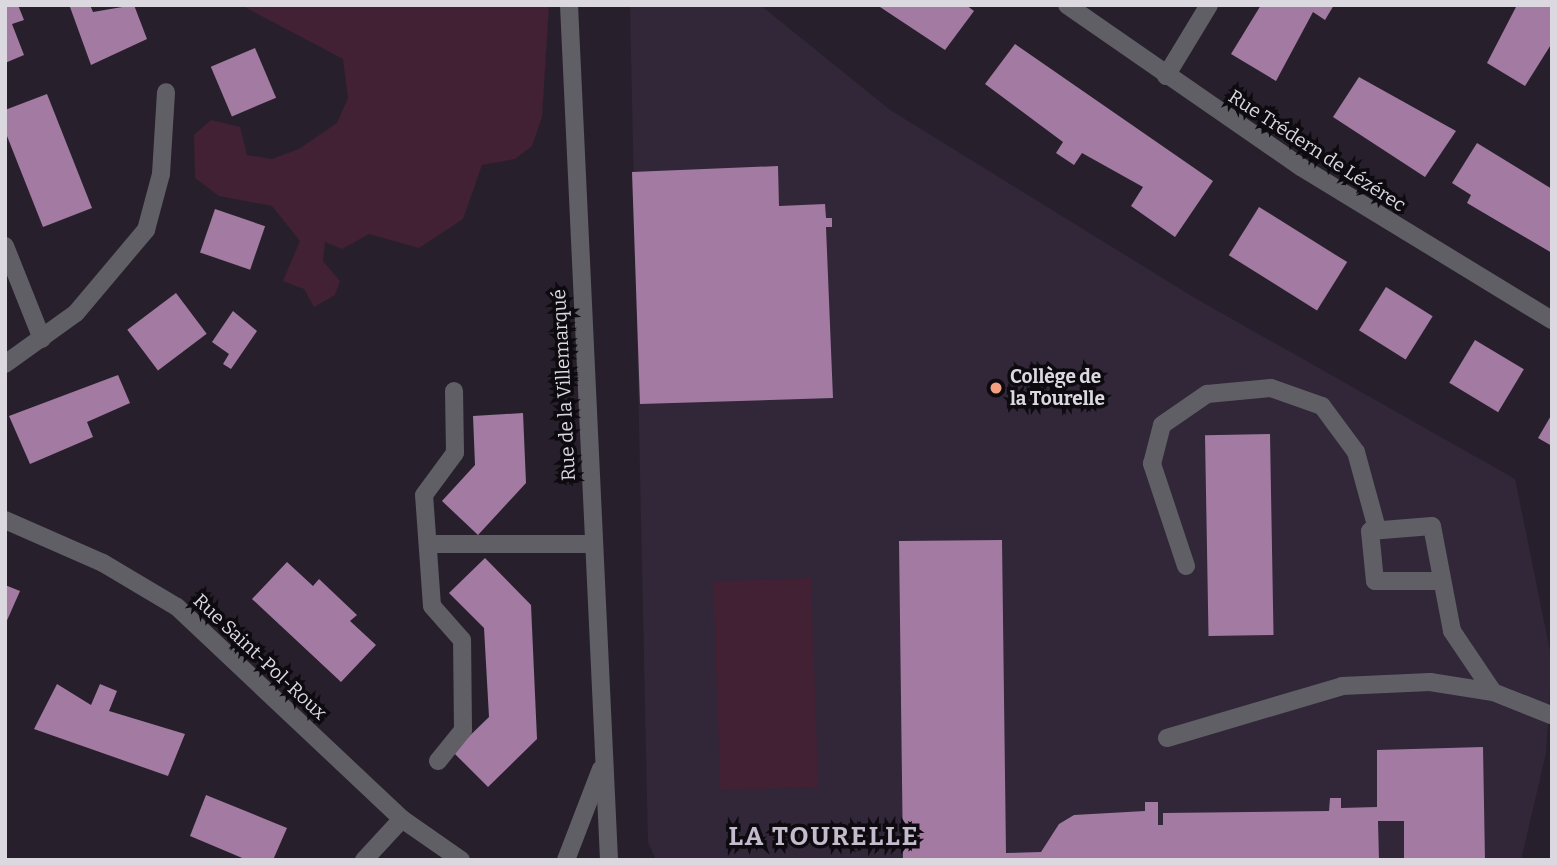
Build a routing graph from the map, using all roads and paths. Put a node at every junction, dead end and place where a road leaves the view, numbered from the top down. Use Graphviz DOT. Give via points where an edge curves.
graph roads {
  1 [pos="569,5"];
  2 [pos="1067,5"];
  3 [pos="1209,5"];
  4 [pos="1166,76"];
  5 [pos="166,92"];
  6 [pos="5,246"];
  7 [pos="1552,320"];
  8 [pos="42,339"];
  9 [pos="5,364"];
  10 [pos="454,391"];
  11 [pos="5,520"];
  12 [pos="1377,529"];
  13 [pos="429,544"];
  14 [pos="593,544"];
  15 [pos="1186,566"];
  16 [pos="1439,581"];
  17 [pos="1493,692"];
  18 [pos="1551,715"];
  19 [pos="1167,738"];
  20 [pos="438,761"];
  21 [pos="603,762"];
  22 [pos="401,819"];
  23 [pos="365,860"];
  24 [pos="461,860"];
  25 [pos="566,860"];
  26 [pos="609,860"];
  1 -- 14 [label="street, Rue de la Villemarqué"];
  2 -- 4 [label="street, Rue Trédern de Lézérec"];
  3 -- 4 [label="street"];
  4 -- 7 [label="street, Rue Trédern de Lézérec" via="1384,220"];
  5 -- 8 [label="street" via="161,174 146,230 99,290"];
  6 -- 8 [label="street"];
  8 -- 9 [label="street"];
  10 -- 13 [label="street" via="455,453 424,495"];
  11 -- 22 [label="street, Rue Saint-Pol-Roux" via="103,563 177,607"];
  12 -- 15 [label="street" via="1356,452 1322,406 1270,388 1207,394 1162,425 1152,464"];
  12 -- 16 [label="street" via="1432,526"];
  12 -- 16 [label="street" via="1368,538 1375,581"];
  13 -- 14 [label="street"];
  13 -- 20 [label="street" via="432,606 462,639 463,730"];
  14 -- 21 [label="street, Rue de la Villemarqué"];
  16 -- 17 [label="street" via="1452,631"];
  17 -- 18 [label="street"];
  17 -- 19 [label="street" via="1430,682 1342,686"];
  21 -- 25 [label="street, Rue de la Villemarqué"];
  21 -- 26 [label="street, Rue de la Villemarqué"];
  22 -- 23 [label="street"];
  22 -- 24 [label="street, Rue Saint-Pol-Roux"];
}
